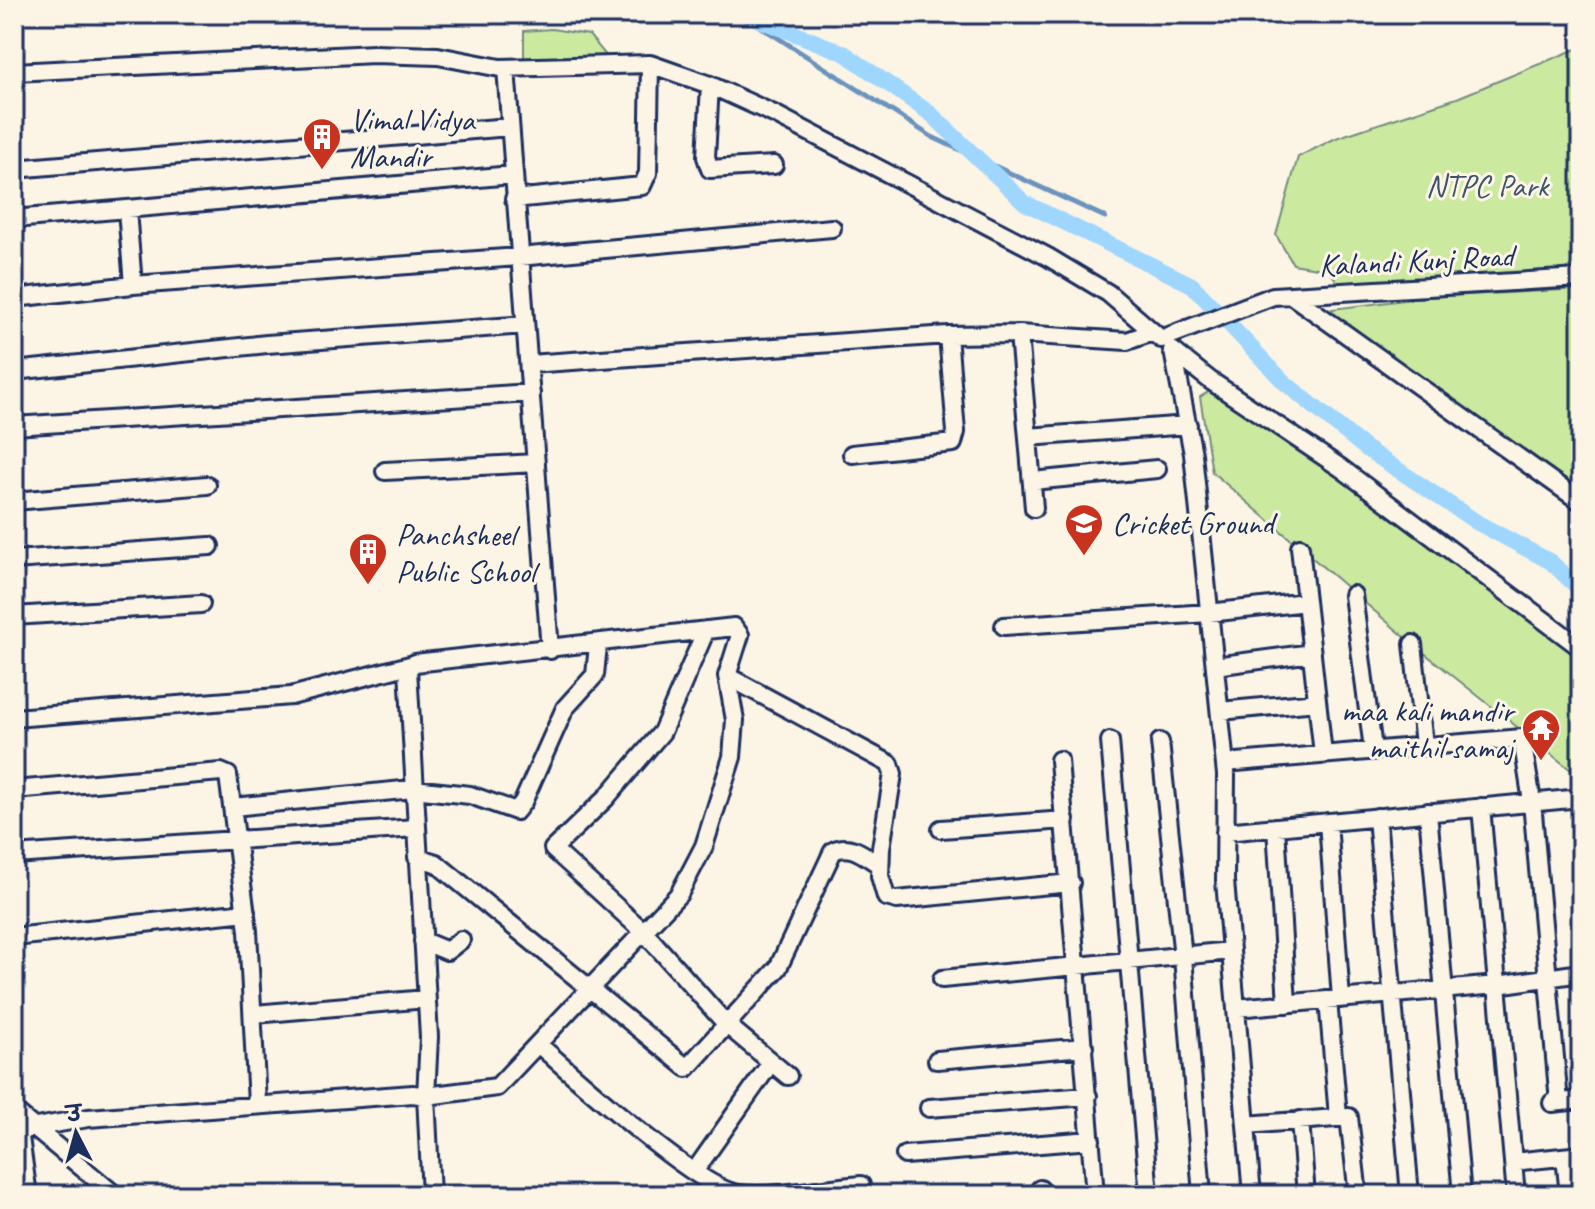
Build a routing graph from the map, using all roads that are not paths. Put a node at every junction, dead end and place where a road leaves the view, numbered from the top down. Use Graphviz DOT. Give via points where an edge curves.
graph roads {
  1 [pos="650,64"];
  2 [pos="506,68"];
  3 [pos="14,72"];
  4 [pos="710,85"];
  5 [pos="509,127"];
  6 [pos="774,165"];
  7 [pos="14,169"];
  8 [pos="512,175"];
  9 [pos="514,199"];
  10 [pos="127,210"];
  11 [pos="14,219"];
  12 [pos="832,228"];
  13 [pos="519,257"];
  14 [pos="1581,278"];
  15 [pos="133,285"];
  16 [pos="1291,295"];
  17 [pos="14,298"];
  18 [pos="525,325"];
  19 [pos="1019,334"];
  20 [pos="948,335"];
  21 [pos="1155,336"];
  22 [pos="1173,351"];
  23 [pos="529,364"];
  24 [pos="14,371"];
  25 [pos="531,393"];
  26 [pos="1188,425"];
  27 [pos="14,426"];
  28 [pos="1028,437"];
  29 [pos="852,454"];
  30 [pos="536,463"];
  31 [pos="1157,469"];
  32 [pos="385,471"];
  33 [pos="1032,481"];
  34 [pos="207,485"];
  35 [pos="14,501"];
  36 [pos="1581,502"];
  37 [pos="1034,508"];
  38 [pos="210,546"];
  39 [pos="1300,547"];
  40 [pos="14,560"];
  41 [pos="1353,595"];
  42 [pos="1306,602"];
  43 [pos="201,604"];
  44 [pos="1209,613"];
  45 [pos="14,616"];
  46 [pos="1004,626"];
  47 [pos="706,630"];
  48 [pos="1413,644"];
  49 [pos="598,645"];
  50 [pos="1581,648"];
  51 [pos="550,650"];
  52 [pos="1312,653"];
  53 [pos="410,665"];
  54 [pos="1215,666"];
  55 [pos="727,676"];
  56 [pos="1317,702"];
  57 [pos="1220,711"];
  58 [pos="14,718"];
  59 [pos="1110,741"];
  60 [pos="1160,742"];
  61 [pos="1424,745"];
  62 [pos="1373,749"];
  63 [pos="1323,754"];
  64 [pos="1059,760"];
  65 [pos="1225,763"];
  66 [pos="413,789"];
  67 [pos="14,790"];
  68 [pos="1581,798"];
  69 [pos="1532,802"];
  70 [pos="233,807"];
  71 [pos="1481,807"];
  72 [pos="1428,812"];
  73 [pos="1377,817"];
  74 [pos="1065,820"];
  75 [pos="1328,822"];
  76 [pos="1276,827"];
  77 [pos="416,828"];
  78 [pos="941,829"];
  79 [pos="1225,832"];
  80 [pos="236,839"];
  81 [pos="14,855"];
  82 [pos="417,857"];
  83 [pos="880,865"];
  84 [pos="1071,883"];
  85 [pos="246,912"];
  86 [pos="645,933"];
  87 [pos="14,937"];
  88 [pos="461,940"];
  89 [pos="423,941"];
  90 [pos="1231,951"];
  91 [pos="1183,957"];
  92 [pos="1130,963"];
  93 [pos="1079,967"];
  94 [pos="1581,973"];
  95 [pos="1548,978"];
  96 [pos="942,979"];
  97 [pos="1497,985"];
  98 [pos="1444,990"];
  99 [pos="590,991"];
  100 [pos="1393,995"];
  101 [pos="426,999"];
  102 [pos="1335,1000"];
  103 [pos="1287,1004"];
  104 [pos="1236,1008"];
  105 [pos="255,1014"];
  106 [pos="727,1025"];
  107 [pos="539,1045"];
  108 [pos="1084,1047"];
  109 [pos="937,1060"];
  110 [pos="770,1064"];
  111 [pos="788,1076"];
  112 [pos="426,1096"];
  113 [pos="1088,1096"];
  114 [pos="1581,1100"];
  115 [pos="257,1104"];
  116 [pos="929,1108"];
  117 [pos="14,1111"];
  118 [pos="1338,1116"];
  119 [pos="1300,1120"];
  120 [pos="1246,1125"];
  121 [pos="21,1130"];
  122 [pos="1091,1140"];
  123 [pos="905,1155"];
  124 [pos="1573,1156"];
  125 [pos="1513,1162"];
  126 [pos="694,1172"];
  127 [pos="861,1185"];
  128 [pos="98,1189"];
  129 [pos="720,1192"];
  130 [pos="762,1194"];
  131 [pos="28,1195"];
  132 [pos="115,1195"];
  133 [pos="431,1195"];
  134 [pos="1095,1195"];
  135 [pos="1149,1195"];
  136 [pos="1202,1195"];
  137 [pos="1252,1195"];
  138 [pos="1306,1195"];
  139 [pos="1358,1195"];
  140 [pos="1410,1195"];
  141 [pos="1462,1195"];
  142 [pos="1516,1195"];
  143 [pos="1569,1195"];
  1 -- 2 [label="street"];
  1 -- 4 [label="street"];
  1 -- 9 [label="street" via="648,173 642,186"];
  2 -- 3 [label="street" via="438,56 374,54"];
  2 -- 5 [label="street"];
  4 -- 6 [label="street" via="710,169"];
  4 -- 21 [label="street" via="1048,257 1108,293"];
  5 -- 7 [label="street"];
  5 -- 8 [label="street"];
  8 -- 9 [label="street"];
  8 -- 10 [label="street"];
  9 -- 13 [label="street"];
  10 -- 11 [label="street"];
  10 -- 15 [label="street"];
  12 -- 13 [label="street"];
  13 -- 15 [label="street"];
  13 -- 18 [label="street"];
  14 -- 16 [label="street, Kalandi Kunj Road"];
  15 -- 17 [label="street"];
  16 -- 21 [label="street, Kalandi Kunj Road" via="1256,301 1179,334"];
  16 -- 36 [label="street"];
  18 -- 23 [label="street"];
  18 -- 24 [label="street" via="267,344"];
  19 -- 20 [label="street, Kalandi Kunj Road"];
  19 -- 21 [label="street, Kalandi Kunj Road" via="1127,341"];
  19 -- 28 [label="street"];
  20 -- 23 [label="street, Kalandi Kunj Road"];
  20 -- 29 [label="street" via="953,443"];
  21 -- 22 [label="street"];
  22 -- 26 [label="street"];
  22 -- 50 [label="street" via="1341,468"];
  23 -- 25 [label="street"];
  25 -- 27 [label="street"];
  25 -- 30 [label="street"];
  26 -- 28 [label="street"];
  26 -- 44 [label="street"];
  28 -- 33 [label="street"];
  30 -- 32 [label="street"];
  30 -- 51 [label="street"];
  31 -- 33 [label="street"];
  33 -- 37 [label="street"];
  34 -- 35 [label="street"];
  38 -- 40 [label="street"];
  39 -- 42 [label="street"];
  41 -- 62 [label="street"];
  42 -- 44 [label="street"];
  42 -- 52 [label="street"];
  43 -- 45 [label="street"];
  44 -- 46 [label="street"];
  44 -- 54 [label="street"];
  47 -- 49 [label="street"];
  47 -- 55 [label="street" via="738,630"];
  47 -- 86 [label="street" via="662,732 606,798 553,849"];
  48 -- 61 [label="street"];
  49 -- 51 [label="street"];
  49 -- 66 [label="street" via="595,675 565,708 516,811 453,792"];
  51 -- 53 [label="street"];
  52 -- 54 [label="street"];
  52 -- 56 [label="street"];
  53 -- 58 [label="street" via="291,696"];
  53 -- 66 [label="street"];
  54 -- 57 [label="street"];
  55 -- 83 [label="street" via="890,764"];
  55 -- 86 [label="street" via="735,729 722,799 694,869"];
  56 -- 57 [label="street"];
  56 -- 63 [label="street"];
  57 -- 65 [label="street"];
  59 -- 92 [label="street"];
  60 -- 91 [label="street"];
  61 -- 62 [label="street"];
  61 -- 69 [label="street" via="1520,737"];
  62 -- 63 [label="street"];
  63 -- 65 [label="street"];
  64 -- 74 [label="street"];
  65 -- 79 [label="street"];
  66 -- 70 [label="street"];
  66 -- 77 [label="street"];
  67 -- 70 [label="street" via="221,772 230,779"];
  68 -- 69 [label="street"];
  69 -- 71 [label="street"];
  69 -- 95 [label="street"];
  70 -- 80 [label="street"];
  71 -- 72 [label="street"];
  71 -- 97 [label="street"];
  72 -- 73 [label="street"];
  72 -- 98 [label="street"];
  73 -- 75 [label="street"];
  73 -- 100 [label="street"];
  74 -- 78 [label="street"];
  74 -- 84 [label="street"];
  75 -- 76 [label="street"];
  75 -- 102 [label="street"];
  76 -- 79 [label="street"];
  76 -- 103 [label="street"];
  77 -- 80 [label="street"];
  77 -- 82 [label="street"];
  79 -- 90 [label="street"];
  80 -- 81 [label="street"];
  80 -- 85 [label="street"];
  82 -- 89 [label="street"];
  82 -- 99 [label="street" via="436,863"];
  83 -- 84 [label="street" via="882,892 897,900"];
  83 -- 106 [label="street" via="847,847 833,851 778,968"];
  84 -- 93 [label="street"];
  85 -- 87 [label="street"];
  85 -- 105 [label="street"];
  86 -- 99 [label="street"];
  86 -- 106 [label="street"];
  88 -- 89 [label="street" via="447,951"];
  89 -- 101 [label="street"];
  90 -- 91 [label="street"];
  90 -- 104 [label="street"];
  91 -- 92 [label="street"];
  91 -- 136 [label="street"];
  92 -- 93 [label="street"];
  92 -- 135 [label="street"];
  93 -- 96 [label="street"];
  93 -- 108 [label="street"];
  94 -- 95 [label="street"];
  95 -- 97 [label="street"];
  95 -- 114 [label="street" via="1556,1102"];
  97 -- 98 [label="street"];
  97 -- 125 [label="street"];
  98 -- 100 [label="street"];
  98 -- 141 [label="street"];
  99 -- 106 [label="street" via="687,1068"];
  99 -- 107 [label="street"];
  100 -- 102 [label="street"];
  100 -- 140 [label="street"];
  101 -- 105 [label="street"];
  101 -- 112 [label="street"];
  102 -- 103 [label="street"];
  102 -- 118 [label="street"];
  103 -- 104 [label="street"];
  104 -- 120 [label="street"];
  105 -- 115 [label="street"];
  106 -- 110 [label="street"];
  107 -- 112 [label="street" via="497,1087"];
  107 -- 126 [label="street"];
  108 -- 109 [label="street"];
  108 -- 113 [label="street"];
  110 -- 111 [label="street"];
  110 -- 126 [label="street"];
  112 -- 115 [label="street"];
  112 -- 133 [label="street"];
  113 -- 116 [label="street"];
  113 -- 122 [label="street"];
  115 -- 121 [label="street" via="88,1118"];
  117 -- 121 [label="street"];
  118 -- 119 [label="street"];
  118 -- 139 [label="street" via="1351,1120"];
  119 -- 120 [label="street"];
  119 -- 138 [label="street"];
  120 -- 137 [label="street"];
  121 -- 128 [label="street"];
  121 -- 131 [label="street"];
  122 -- 123 [label="street"];
  122 -- 134 [label="street"];
  124 -- 125 [label="street"];
  124 -- 143 [label="street"];
  125 -- 142 [label="street"];
  126 -- 129 [label="street"];
  127 -- 130 [label="street"];
  128 -- 132 [label="street"];
  129 -- 130 [label="street"];
}
